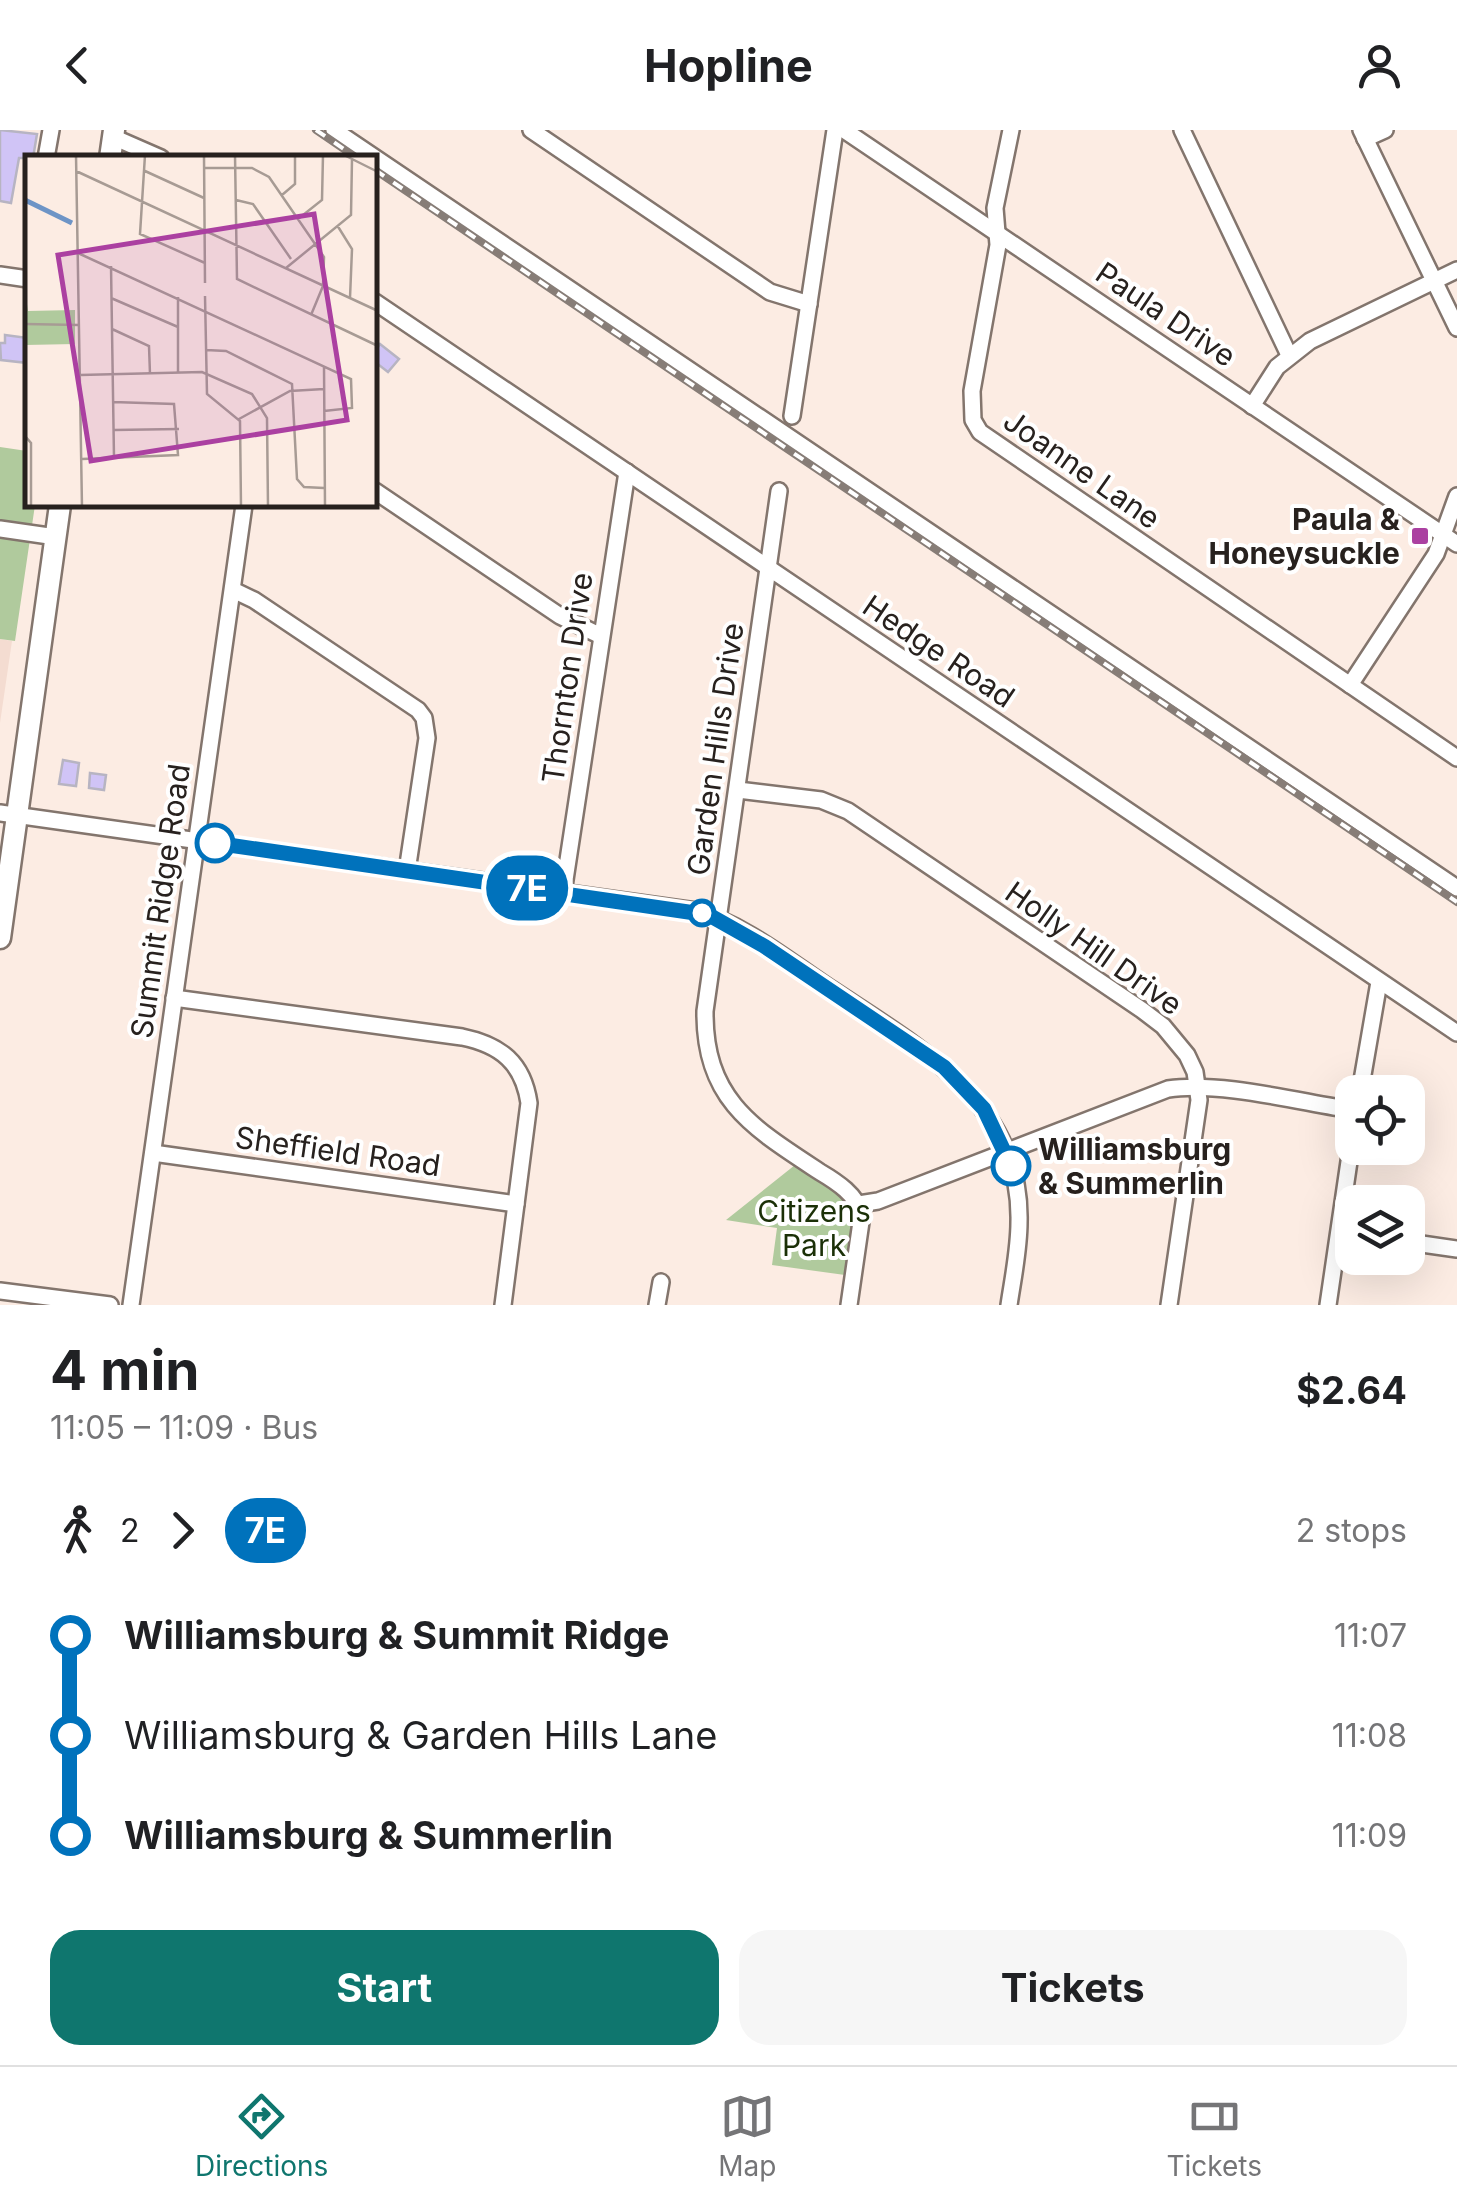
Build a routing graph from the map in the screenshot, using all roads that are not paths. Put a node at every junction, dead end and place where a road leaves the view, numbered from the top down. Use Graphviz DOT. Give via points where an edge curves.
graph roads {
  1 [pos="50,130"];
  2 [pos="334,130"];
  3 [pos="531,130"];
  4 [pos="834,130"];
  5 [pos="844,130"];
  6 [pos="1012,130"];
  7 [pos="1182,130"];
  8 [pos="1385,130"];
  9 [pos="1363,134"];
  10 [pos="112,141"];
  11 [pos="46,155"];
  12 [pos="152,155"];
  13 [pos="371,155"];
  14 [pos="378,160"];
  15 [pos="998,233"];
  16 [pos="1457,270"];
  17 [pos="0,275"];
  18 [pos="25,279"];
  19 [pos="1434,281"];
  20 [pos="378,304"];
  21 [pos="809,304"];
  22 [pos="1457,328"];
  23 [pos="1289,355"];
  24 [pos="1252,406"];
  25 [pos="792,416"];
  26 [pos="627,472"];
  27 [pos="779,491"];
  28 [pos="378,494"];
  29 [pos="1457,496"];
  30 [pos="60,508"];
  31 [pos="244,508"];
  32 [pos="0,529"];
  33 [pos="56,537"];
  34 [pos="1451,540"];
  35 [pos="768,568"];
  36 [pos="233,590"];
  37 [pos="601,636"];
  38 [pos="1350,686"];
  39 [pos="1457,758"];
  40 [pos="738,790"];
  41 [pos="8,815"];
  42 [pos="196,841"];
  43 [pos="407,872"];
  44 [pos="1457,888"];
  45 [pos="563,893"];
  46 [pos="719,919"];
  47 [pos="0,938"];
  48 [pos="1379,982"];
  49 [pos="174,998"];
  50 [pos="1457,1033"];
  51 [pos="1363,1075"];
  52 [pos="1198,1088"];
  53 [pos="1335,1108"];
  54 [pos="152,1152"];
  55 [pos="1007,1152"];
  56 [pos="516,1204"];
  57 [pos="859,1204"];
  58 [pos="1425,1244"];
  59 [pos="1457,1248"];
  60 [pos="1335,1275"];
  61 [pos="661,1282"];
  62 [pos="0,1291"];
  63 [pos="110,1305"];
  64 [pos="131,1305"];
  65 [pos="503,1305"];
  66 [pos="657,1305"];
  67 [pos="848,1305"];
  68 [pos="1009,1305"];
  69 [pos="1169,1305"];
  70 [pos="1328,1305"];
  1 -- 11 [label="street"];
  2 -- 13 [label="street"];
  3 -- 21 [label="street" via="770,292"];
  4 -- 21 [label="street"];
  5 -- 15 [label="street, Paula Drive"];
  6 -- 15 [label="street, Joanne Lane" via="994,208"];
  7 -- 23 [label="street"];
  8 -- 9 [label="street"];
  9 -- 19 [label="street"];
  10 -- 12 [label="street"];
  14 -- 44 [label="street"];
  15 -- 24 [label="street, Paula Drive"];
  15 -- 38 [label="street, Joanne Lane" via="972,391 980,432"];
  16 -- 19 [label="street"];
  17 -- 18 [label="street"];
  19 -- 22 [label="street"];
  19 -- 23 [label="street"];
  20 -- 26 [label="street, Hedge Road"];
  21 -- 25 [label="street"];
  23 -- 24 [label="street"];
  24 -- 34 [label="street, Paula Drive"];
  26 -- 35 [label="street, Hedge Road"];
  26 -- 37 [label="street, Thornton Drive"];
  27 -- 35 [label="street, Garden Hills Drive"];
  28 -- 37 [label="street" via="560,616"];
  29 -- 34 [label="street"];
  30 -- 33 [label="main road"];
  31 -- 36 [label="street, Summit Ridge Road"];
  32 -- 33 [label="street"];
  33 -- 41 [label="main road"];
  34 -- 38 [label="street"];
  35 -- 40 [label="street, Garden Hills Drive"];
  35 -- 48 [label="street, Hedge Road"];
  36 -- 42 [label="street, Summit Ridge Road"];
  36 -- 43 [label="street" via="424,718 427,738"];
  37 -- 45 [label="street, Thornton Drive"];
  38 -- 39 [label="street, Joanne Lane"];
  40 -- 46 [label="street, Garden Hills Drive"];
  40 -- 52 [label="street, Holly Hill Drive" via="821,800 848,811 1162,1026 1186,1055"];
  41 -- 42 [label="street"];
  41 -- 47 [label="main road"];
  42 -- 43 [label="street"];
  42 -- 49 [label="street, Summit Ridge Road"];
  43 -- 45 [label="street"];
  45 -- 46 [label="street"];
  46 -- 55 [label="street" via="944,1067 984,1109"];
  46 -- 57 [label="street, Garden Hills Drive" via="705,1011 714,1076 743,1117"];
  48 -- 50 [label="street, Hedge Road"];
  48 -- 51 [label="street"];
  49 -- 54 [label="street, Summit Ridge Road"];
  49 -- 56 [label="street" via="495,1046 522,1076 528,1103"];
  52 -- 53 [label="street"];
  52 -- 55 [label="street" via="1168,1089"];
  52 -- 69 [label="street, Holly Hill Drive"];
  54 -- 56 [label="street, Sheffield Road"];
  54 -- 64 [label="street, Summit Ridge Road"];
  55 -- 57 [label="street"];
  55 -- 68 [label="street" via="1020,1219"];
  56 -- 65 [label="street"];
  57 -- 67 [label="street"];
  58 -- 59 [label="street"];
  60 -- 70 [label="street"];
  61 -- 66 [label="street"];
  62 -- 63 [label="street"];
}
